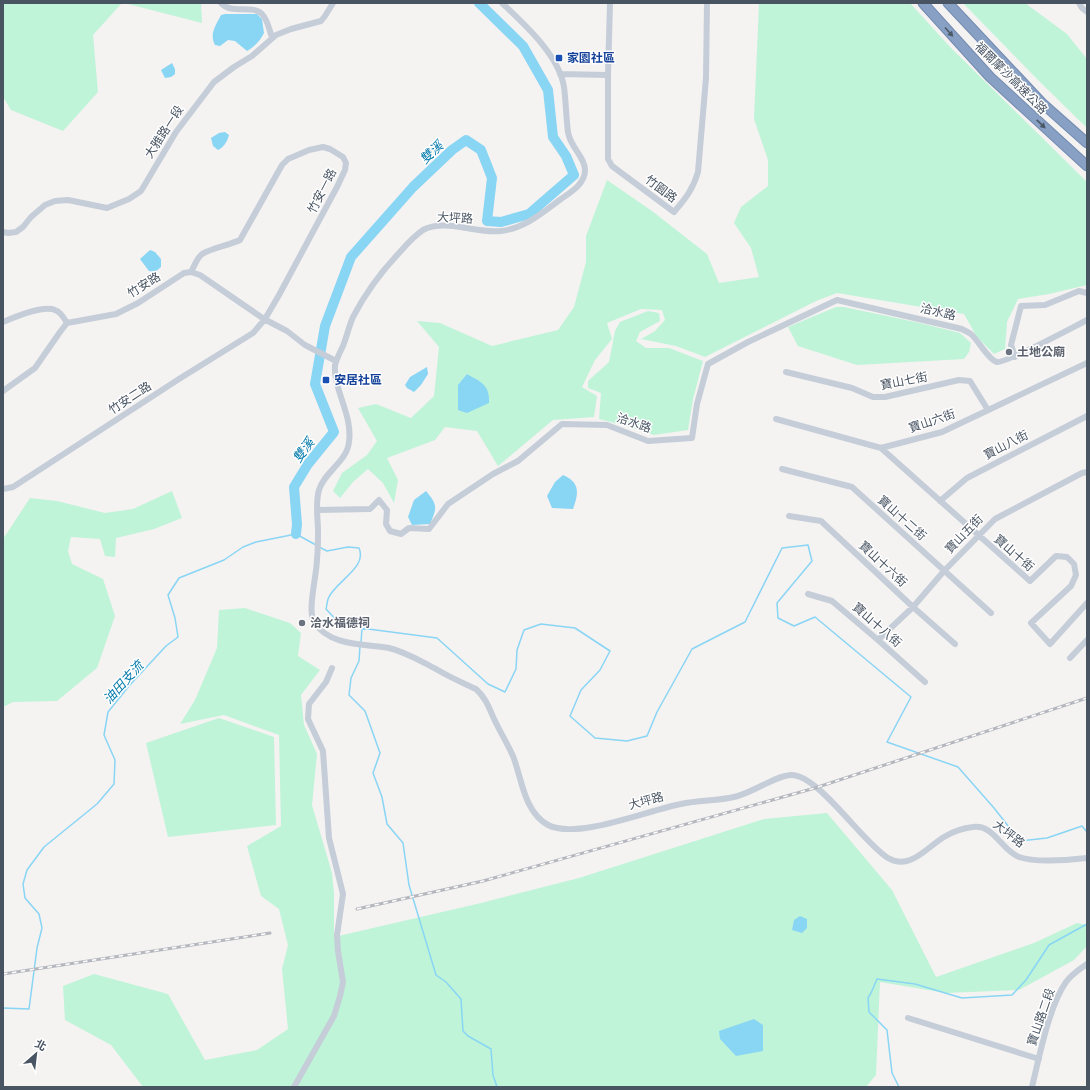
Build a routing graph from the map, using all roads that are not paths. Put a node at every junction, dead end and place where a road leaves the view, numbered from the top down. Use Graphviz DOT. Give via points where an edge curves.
graph roads {
  1 [pos="221,3"];
  2 [pos="333,3"];
  3 [pos="502,3"];
  4 [pos="610,3"];
  5 [pos="707,3"];
  6 [pos="923,3"];
  7 [pos="948,3"];
  8 [pos="1080,3"];
  9 [pos="1087,12"];
  10 [pos="272,37"];
  11 [pos="560,74"];
  12 [pos="608,75"];
  13 [pos="1087,143"];
  14 [pos="1087,166"];
  15 [pos="3,232"];
  16 [pos="191,272"];
  17 [pos="1087,293"];
  18 [pos="265,319"];
  19 [pos="1087,320"];
  20 [pos="3,322"];
  21 [pos="67,323"];
  22 [pos="1015,357"];
  23 [pos="336,361"];
  24 [pos="1087,363"];
  25 [pos="786,372"];
  26 [pos="3,391"];
  27 [pos="988,410"];
  28 [pos="1087,416"];
  29 [pos="776,419"];
  30 [pos="881,448"];
  31 [pos="782,469"];
  32 [pos="1087,472"];
  33 [pos="3,490"];
  34 [pos="940,501"];
  35 [pos="317,510"];
  36 [pos="790,516"];
  37 [pos="978,536"];
  38 [pos="944,571"];
  39 [pos="808,594"];
  40 [pos="1087,603"];
  41 [pos="913,607"];
  42 [pos="991,613"];
  43 [pos="878,640"];
  44 [pos="1087,640"];
  45 [pos="956,644"];
  46 [pos="1070,658"];
  47 [pos="332,668"];
  48 [pos="925,682"];
  49 [pos="1086,858"];
  50 [pos="1087,964"];
  51 [pos="908,1018"];
  52 [pos="1039,1059"];
  53 [pos="294,1087"];
  54 [pos="1032,1087"];
  1 -- 10 [label="street" via="229,8 261,12 266,18"];
  2 -- 10 [label="street, 大雅路一段" via="321,20 283,31"];
  3 -- 11 [label="street, 大坪路" via="545,48"];
  4 -- 12 [label="street, 竹園路"];
  5 -- 12 [label="street, 竹園路" via="706,78 698,172 689,194 674,212 612,166 608,159"];
  6 -- 14 [label="highway, 福爾摩沙高速公路, one-way" via="990,76"];
  7 -- 13 [label="highway, 福爾摩沙高速公路" via="1042,103"];
  8 -- 9 [label="street"];
  10 -- 15 [label="street, 大雅路一段" via="252,56 209,87 176,132 141,191 107,208 68,200 55,201 44,205 16,232"];
  11 -- 12 [label="street"];
  11 -- 23 [label="street, 大坪路" via="564,86 569,140 585,168 580,184 529,222 516,228 491,231 438,226 422,231 385,268 368,292 353,318"];
  16 -- 18 [label="street" via="200,275"];
  16 -- 18 [label="street, 竹安一路" via="202,254 240,240 288,158 323,147 343,157 346,163 345,170"];
  16 -- 21 [label="street, 竹安路" via="116,314"];
  17 -- 22 [label="street" via="1079,291 1045,305 1021,306 1011,345"];
  18 -- 23 [label="street" via="305,345"];
  18 -- 33 [label="street, 竹安二路" via="253,333 13,488"];
  19 -- 22 [label="street, 洽水路"];
  20 -- 21 [label="street" via="46,308 60,313"];
  21 -- 26 [label="street" via="35,368"];
  22 -- 35 [label="street, 洽水路" via="997,362 971,334 962,329 837,300 708,364 697,404 692,438 648,441 607,425 562,424 518,461 493,474 448,504 429,529 409,528 401,534 390,532 386,524 387,510 379,500 370,509"];
  23 -- 35 [label="street, 大坪路" via="334,373 347,414 350,440 343,458 321,484"];
  24 -- 27 [label="street, 寶山六街"];
  25 -- 27 [label="street, 寶山七街" via="852,388 873,397 885,398 959,380 970,381"];
  27 -- 30 [label="street, 寶山六街" via="942,432"];
  28 -- 34 [label="street, 寶山八街" via="967,478"];
  29 -- 30 [label="street"];
  30 -- 34 [label="street, 寶山十街"];
  31 -- 38 [label="street, 寶山十二街" via="852,487"];
  32 -- 37 [label="street, 寶山五街" via="995,519"];
  34 -- 37 [label="street, 寶山十街"];
  35 -- 49 [label="street, 大坪路" via="317,566 311,605 313,622 328,635 341,641 389,648 409,655 485,697 512,756 531,809 547,825 572,830 592,827 682,803 735,797 781,777 796,775 823,793 890,860 911,860 945,837 965,828 977,826 987,829 1013,854 1025,859"];
  36 -- 41 [label="street, 寶山十六街" via="821,521"];
  37 -- 38 [label="street, 寶山五街"];
  37 -- 40 [label="street, 寶山十街" via="1030,581 1056,556 1067,557 1074,564 1076,575 1071,586 1031,623 1050,644"];
  38 -- 41 [label="street, 寶山五街"];
  38 -- 42 [label="street, 寶山十二街"];
  39 -- 43 [label="street, 寶山十八街" via="832,601"];
  41 -- 43 [label="street, 寶山五街"];
  41 -- 45 [label="street, 寶山十六街"];
  43 -- 48 [label="street, 寶山十八街"];
  44 -- 46 [label="street"];
  47 -- 53 [label="street" via="326,682 309,704 308,719 323,751 329,838 343,894 337,935 343,982 334,1016"];
  50 -- 52 [label="street, 寶山路二段" via="1070,978 1061,991 1050,1017"];
  51 -- 52 [label="street"];
  52 -- 54 [label="street, 寶山路二段"];
}
